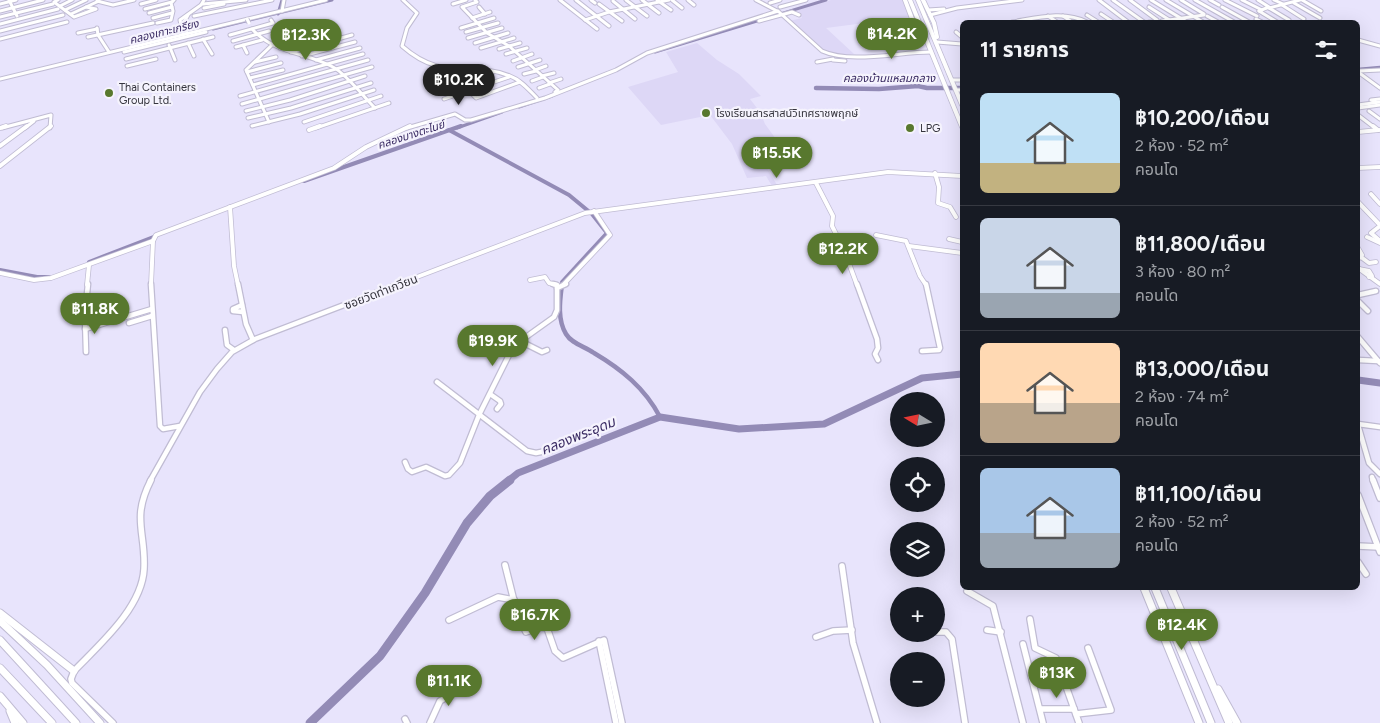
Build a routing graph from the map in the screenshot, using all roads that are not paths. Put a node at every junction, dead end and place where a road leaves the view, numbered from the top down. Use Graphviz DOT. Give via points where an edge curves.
graph roads {
  1 [pos="16,0"];
  2 [pos="43,0"];
  3 [pos="58,0"];
  4 [pos="72,0"];
  5 [pos="86,0"];
  6 [pos="134,0"];
  7 [pos="156,0"];
  8 [pos="246,0"];
  9 [pos="272,0"];
  10 [pos="284,0"];
  11 [pos="326,0"];
  12 [pos="403,0"];
  13 [pos="466,0"];
  14 [pos="475,0"];
  15 [pos="570,0"];
  16 [pos="576,0"];
  17 [pos="592,0"];
  18 [pos="626,0"];
  19 [pos="642,0"];
  20 [pos="671,0"];
  21 [pos="688,0"];
  22 [pos="756,0"];
  23 [pos="780,0"];
  24 [pos="806,0"];
  25 [pos="905,0"];
  26 [pos="920,0"];
  27 [pos="1011,0"];
  28 [pos="1022,0"];
  29 [pos="1099,0"];
  30 [pos="1113,0"];
  31 [pos="1130,0"];
  32 [pos="1151,0"];
  33 [pos="1166,0"];
  34 [pos="1181,0"];
  35 [pos="1196,0"];
  36 [pos="1210,0"];
  37 [pos="1226,0"];
  38 [pos="1242,0"];
  39 [pos="1258,0"];
  40 [pos="1274,0"];
  41 [pos="1290,0"];
  42 [pos="1301,0"];
  43 [pos="9,1"];
  44 [pos="99,1"];
  45 [pos="173,1"];
  46 [pos="562,1"];
  47 [pos="613,1"];
  48 [pos="658,1"];
  49 [pos="797,1"];
  50 [pos="911,1"];
  51 [pos="205,2"];
  52 [pos="222,2"];
  53 [pos="770,3"];
  54 [pos="1294,3"];
  55 [pos="0,4"];
  56 [pos="52,4"];
  57 [pos="141,4"];
  58 [pos="453,4"];
  59 [pos="648,5"];
  60 [pos="694,5"];
  61 [pos="1283,5"];
  62 [pos="13,7"];
  63 [pos="86,7"];
  64 [pos="172,7"];
  65 [pos="480,7"];
  66 [pos="1149,7"];
  67 [pos="59,8"];
  68 [pos="204,8"];
  69 [pos="636,8"];
  70 [pos="682,8"];
  71 [pos="1269,8"];
  72 [pos="145,9"];
  73 [pos="0,10"];
  74 [pos="65,10"];
  75 [pos="225,10"];
  76 [pos="623,10"];
  77 [pos="671,10"];
  78 [pos="928,10"];
  79 [pos="943,11"];
  80 [pos="1260,11"];
  81 [pos="1322,11"];
  82 [pos="279,12"];
  83 [pos="490,12"];
  84 [pos="609,12"];
  85 [pos="780,12"];
  86 [pos="16,13"];
  87 [pos="149,13"];
  88 [pos="172,13"];
  89 [pos="659,13"];
  90 [pos="1217,13"];
  91 [pos="71,14"];
  92 [pos="484,14"];
  93 [pos="799,14"];
  94 [pos="1101,14"];
  95 [pos="63,15"];
  96 [pos="930,15"];
  97 [pos="1087,15"];
  98 [pos="1205,15"];
  99 [pos="194,16"];
  100 [pos="597,16"];
  101 [pos="647,16"];
  102 [pos="1047,16"];
  103 [pos="1062,16"];
  104 [pos="0,17"];
  105 [pos="1194,17"];
  106 [pos="153,18"];
  107 [pos="472,18"];
  108 [pos="494,18"];
  109 [pos="1320,18"];
  110 [pos="19,19"];
  111 [pos="635,19"];
  112 [pos="1034,19"];
  113 [pos="1182,19"];
  114 [pos="1256,19"];
  115 [pos="1304,19"];
  116 [pos="271,20"];
  117 [pos="585,20"];
  118 [pos="912,20"];
  119 [pos="918,20"];
  120 [pos="1030,20"];
  121 [pos="1054,20"];
  122 [pos="1069,20"];
  123 [pos="1083,20"];
  124 [pos="1095,20"];
  125 [pos="1110,20"];
  126 [pos="1125,20"];
  127 [pos="1141,20"];
  128 [pos="1156,20"];
  129 [pos="1169,20"];
  130 [pos="1179,20"];
  131 [pos="1199,20"];
  132 [pos="1214,20"];
  133 [pos="1230,20"];
  134 [pos="1246,20"];
  135 [pos="1274,20"];
  136 [pos="1289,20"];
  137 [pos="622,21"];
  138 [pos="759,21"];
  139 [pos="67,22"];
  140 [pos="248,22"];
  141 [pos="927,22"];
  142 [pos="933,22"];
  143 [pos="477,23"];
  144 [pos="498,23"];
  145 [pos="0,24"];
  146 [pos="23,25"];
  147 [pos="185,25"];
  148 [pos="180,26"];
  149 [pos="609,26"];
  150 [pos="461,28"];
  151 [pos="482,28"];
  152 [pos="502,28"];
  153 [pos="252,29"];
  154 [pos="597,29"];
  155 [pos="0,31"];
  156 [pos="269,31"];
  157 [pos="26,32"];
  158 [pos="206,32"];
  159 [pos="466,32"];
  160 [pos="956,32"];
  161 [pos="78,33"];
  162 [pos="488,33"];
  163 [pos="508,33"];
  164 [pos="98,34"];
  165 [pos="185,34"];
  166 [pos="230,35"];
  167 [pos="256,35"];
  168 [pos="352,35"];
  169 [pos="960,35"];
  170 [pos="88,37"];
  171 [pos="213,37"];
  172 [pos="276,38"];
  173 [pos="468,38"];
  174 [pos="493,38"];
  175 [pos="514,38"];
  176 [pos="0,39"];
  177 [pos="203,39"];
  178 [pos="167,40"];
  179 [pos="262,40"];
  180 [pos="233,41"];
  181 [pos="1360,41"];
  182 [pos="355,42"];
  183 [pos="501,42"];
  184 [pos="938,42"];
  185 [pos="188,43"];
  186 [pos="475,43"];
  187 [pos="520,43"];
  188 [pos="297,44"];
  189 [pos="960,44"];
  190 [pos="244,45"];
  191 [pos="272,45"];
  192 [pos="509,46"];
  193 [pos="1380,46"];
  194 [pos="105,47"];
  195 [pos="236,47"];
  196 [pos="170,48"];
  197 [pos="280,48"];
  198 [pos="360,48"];
  199 [pos="481,48"];
  200 [pos="527,48"];
  201 [pos="500,49"];
  202 [pos="930,49"];
  203 [pos="939,49"];
  204 [pos="109,52"];
  205 [pos="124,52"];
  206 [pos="154,52"];
  207 [pos="290,52"];
  208 [pos="516,52"];
  209 [pos="105,53"];
  210 [pos="247,53"];
  211 [pos="212,54"];
  212 [pos="363,54"];
  213 [pos="506,54"];
  214 [pos="532,54"];
  215 [pos="194,56"];
  216 [pos="276,57"];
  217 [pos="301,57"];
  218 [pos="813,57"];
  219 [pos="126,58"];
  220 [pos="522,58"];
  221 [pos="832,58"];
  222 [pos="175,60"];
  223 [pos="368,60"];
  224 [pos="540,60"];
  225 [pos="845,60"];
  226 [pos="315,61"];
  227 [pos="513,61"];
  228 [pos="254,63"];
  229 [pos="282,63"];
  230 [pos="328,64"];
  231 [pos="528,64"];
  232 [pos="127,66"];
  233 [pos="546,66"];
  234 [pos="372,67"];
  235 [pos="518,67"];
  236 [pos="336,69"];
  237 [pos="283,70"];
  238 [pos="536,70"];
  239 [pos="1380,70"];
  240 [pos="474,71"];
  241 [pos="246,72"];
  242 [pos="1360,72"];
  243 [pos="493,73"];
  244 [pos="554,73"];
  245 [pos="1360,73"];
  246 [pos="524,74"];
  247 [pos="344,76"];
  248 [pos="365,76"];
  249 [pos="510,76"];
  250 [pos="543,77"];
  251 [pos="250,78"];
  252 [pos="0,79"];
  253 [pos="561,79"];
  254 [pos="532,81"];
  255 [pos="350,82"];
  256 [pos="371,82"];
  257 [pos="520,82"];
  258 [pos="960,82"];
  259 [pos="550,83"];
  260 [pos="426,84"];
  261 [pos="253,85"];
  262 [pos="954,85"];
  263 [pos="568,86"];
  264 [pos="356,88"];
  265 [pos="539,88"];
  266 [pos="1380,88"];
  267 [pos="960,89"];
  268 [pos="374,90"];
  269 [pos="558,90"];
  270 [pos="434,91"];
  271 [pos="470,91"];
  272 [pos="257,92"];
  273 [pos="362,94"];
  274 [pos="548,95"];
  275 [pos="240,96"];
  276 [pos="381,96"];
  277 [pos="537,98"];
  278 [pos="260,99"];
  279 [pos="444,99"];
  280 [pos="960,100"];
  281 [pos="368,101"];
  282 [pos="1380,102"];
  283 [pos="242,104"];
  284 [pos="389,104"];
  285 [pos="263,106"];
  286 [pos="1360,106"];
  287 [pos="1360,107"];
  288 [pos="375,108"];
  289 [pos="246,111"];
  290 [pos="1369,111"];
  291 [pos="266,114"];
  292 [pos="1360,117"];
  293 [pos="37,118"];
  294 [pos="248,118"];
  295 [pos="1380,119"];
  296 [pos="960,121"];
  297 [pos="269,122"];
  298 [pos="304,122"];
  299 [pos="252,126"];
  300 [pos="0,128"];
  301 [pos="309,130"];
  302 [pos="1360,130"];
  303 [pos="1378,131"];
  304 [pos="0,146"];
  305 [pos="0,166"];
  306 [pos="1360,168"];
  307 [pos="1378,168"];
  308 [pos="935,173"];
  309 [pos="960,176"];
  310 [pos="816,183"];
  311 [pos="1371,194"];
  312 [pos="1360,204"];
  313 [pos="1380,204"];
  314 [pos="230,209"];
  315 [pos="593,212"];
  316 [pos="956,217"];
  317 [pos="1380,226"];
  318 [pos="1372,233"];
  319 [pos="876,235"];
  320 [pos="1367,236"];
  321 [pos="153,239"];
  322 [pos="949,239"];
  323 [pos="1362,239"];
  324 [pos="960,242"];
  325 [pos="1380,242"];
  326 [pos="909,246"];
  327 [pos="960,253"];
  328 [pos="1360,258"];
  329 [pos="1376,262"];
  330 [pos="89,265"];
  331 [pos="1360,270"];
  332 [pos="0,273"];
  333 [pos="530,280"];
  334 [pos="1375,282"];
  335 [pos="1380,284"];
  336 [pos="558,288"];
  337 [pos="1378,293"];
  338 [pos="1360,295"];
  339 [pos="86,303"];
  340 [pos="1360,303"];
  341 [pos="242,305"];
  342 [pos="152,309"];
  343 [pos="1368,311"];
  344 [pos="243,312"];
  345 [pos="152,316"];
  346 [pos="85,318"];
  347 [pos="129,323"];
  348 [pos="85,329"];
  349 [pos="225,330"];
  350 [pos="1360,339"];
  351 [pos="253,340"];
  352 [pos="520,342"];
  353 [pos="234,350"];
  354 [pos="547,350"];
  355 [pos="922,351"];
  356 [pos="86,352"];
  357 [pos="878,360"];
  358 [pos="1360,360"];
  359 [pos="1379,362"];
  360 [pos="437,382"];
  361 [pos="490,394"];
  362 [pos="497,409"];
  363 [pos="479,415"];
  364 [pos="1360,424"];
  365 [pos="180,426"];
  366 [pos="1380,427"];
  367 [pos="1360,431"];
  368 [pos="551,450"];
  369 [pos="405,462"];
  370 [pos="1380,474"];
  371 [pos="1372,477"];
  372 [pos="1380,498"];
  373 [pos="1360,500"];
  374 [pos="1360,546"];
  375 [pos="1379,549"];
  376 [pos="505,565"];
  377 [pos="1360,565"];
  378 [pos="842,566"];
  379 [pos="1366,574"];
  380 [pos="1145,590"];
  381 [pos="1156,590"];
  382 [pos="1172,590"];
  383 [pos="967,591"];
  384 [pos="514,600"];
  385 [pos="0,613"];
  386 [pos="1030,619"];
  387 [pos="449,620"];
  388 [pos="0,621"];
  389 [pos="852,630"];
  390 [pos="988,630"];
  391 [pos="945,632"];
  392 [pos="1001,632"];
  393 [pos="816,637"];
  394 [pos="0,640"];
  395 [pos="599,641"];
  396 [pos="1023,644"];
  397 [pos="1088,648"];
  398 [pos="0,668"];
  399 [pos="74,671"];
  400 [pos="1209,675"];
  401 [pos="462,688"];
  402 [pos="1,698"];
  403 [pos="9,707"];
  404 [pos="1040,709"];
  405 [pos="1075,712"];
  406 [pos="15,723"];
  407 [pos="24,723"];
  408 [pos="52,723"];
  409 [pos="76,723"];
  410 [pos="100,723"];
  411 [pos="112,723"];
  412 [pos="430,723"];
  413 [pos="616,723"];
  414 [pos="622,723"];
  415 [pos="877,723"];
  416 [pos="965,723"];
  417 [pos="1023,723"];
  418 [pos="1043,723"];
  419 [pos="1079,723"];
  420 [pos="1199,723"];
  421 [pos="1211,723"];
  422 [pos="1230,723"];
  423 [pos="1237,723"];
  1 -- 43 [label="street"];
  2 -- 62 [label="street"];
  3 -- 67 [label="street" via="54,2"];
  4 -- 67 [label="street"];
  5 -- 74 [label="street"];
  6 -- 44 [label="street" via="113,5"];
  7 -- 57 [label="street"];
  8 -- 52 [label="street"];
  9 -- 75 [label="street"];
  10 -- 82 [label="street"];
  11 -- 82 [label="street"];
  12 -- 240 [label="street" via="417,13 406,28 402,46 409,54 434,66"];
  13 -- 58 [label="street"];
  14 -- 107 [label="street" via="477,2 462,7"];
  15 -- 46 [label="street"];
  16 -- 100 [label="street"];
  17 -- 84 [label="street"];
  18 -- 69 [label="street"];
  19 -- 59 [label="street"];
  20 -- 48 [label="street"];
  20 -- 70 [label="street"];
  21 -- 60 [label="street"];
  22 -- 85 [label="street"];
  23 -- 53 [label="street"];
  24 -- 49 [label="street"];
  25 -- 118 [label="main road"];
  26 -- 78 [label="main road"];
  26 -- 141 [label="main road"];
  27 -- 28 [label="street"];
  27 -- 79 [label="street"];
  29 -- 126 [label="street"];
  30 -- 127 [label="street"];
  31 -- 128 [label="street"];
  32 -- 113 [label="street"];
  33 -- 105 [label="street"];
  34 -- 98 [label="street"];
  35 -- 90 [label="street"];
  36 -- 134 [label="street"];
  37 -- 114 [label="street"];
  38 -- 80 [label="street"];
  39 -- 71 [label="street"];
  40 -- 61 [label="street"];
  41 -- 54 [label="street"];
  42 -- 54 [label="street"];
  42 -- 81 [label="street"];
  43 -- 55 [label="street"];
  43 -- 62 [label="street"];
  44 -- 63 [label="street"];
  45 -- 64 [label="street"];
  45 -- 72 [label="street"];
  46 -- 117 [label="street"];
  47 -- 76 [label="street"];
  48 -- 59 [label="street"];
  48 -- 77 [label="street"];
  49 -- 85 [label="street"];
  50 -- 119 [label="main road"];
  51 -- 52 [label="street"];
  51 -- 147 [label="street" via="186,17"];
  51 -- 148 [label="street" via="181,18"];
  52 -- 68 [label="street"];
  52 -- 75 [label="street"];
  54 -- 61 [label="street"];
  54 -- 109 [label="street"];
  56 -- 86 [label="street"];
  59 -- 69 [label="street"];
  59 -- 89 [label="street"];
  61 -- 71 [label="street"];
  61 -- 115 [label="street"];
  62 -- 73 [label="street"];
  62 -- 86 [label="street"];
  63 -- 91 [label="street"];
  63 -- 91 [label="street" via="96,9 74,17"];
  64 -- 87 [label="street"];
  64 -- 88 [label="street"];
  65 -- 92 [label="street"];
  66 -- 129 [label="street"];
  67 -- 74 [label="street"];
  67 -- 110 [label="street"];
  69 -- 76 [label="street"];
  69 -- 101 [label="street"];
  71 -- 80 [label="street"];
  71 -- 136 [label="street"];
  74 -- 91 [label="street"];
  75 -- 99 [label="street"];
  76 -- 84 [label="street"];
  76 -- 111 [label="street"];
  78 -- 79 [label="street"];
  78 -- 96 [label="main road"];
  79 -- 96 [label="street"];
  80 -- 114 [label="street"];
  80 -- 135 [label="street"];
  82 -- 140 [label="street"];
  83 -- 92 [label="street"];
  84 -- 100 [label="street"];
  84 -- 137 [label="street"];
  85 -- 93 [label="street"];
  85 -- 138 [label="street"];
  85 -- 221 [label="street"];
  85 -- 314 [label="street" via="644,54 609,73 532,102 471,120 455,114 417,124 371,144 334,168"];
  86 -- 104 [label="street"];
  86 -- 110 [label="street"];
  88 -- 106 [label="street"];
  88 -- 164 [label="street" via="171,20"];
  90 -- 98 [label="street"];
  90 -- 133 [label="street"];
  92 -- 107 [label="street"];
  94 -- 125 [label="street"];
  95 -- 146 [label="street"];
  96 -- 142 [label="main road"];
  97 -- 124 [label="street"];
  98 -- 105 [label="street"];
  98 -- 132 [label="street"];
  100 -- 117 [label="street"];
  100 -- 149 [label="street"];
  102 -- 103 [label="street"];
  102 -- 112 [label="street"];
  102 -- 121 [label="street"];
  103 -- 122 [label="street"];
  103 -- 123 [label="street" via="1076,16"];
  105 -- 113 [label="street"];
  105 -- 131 [label="street"];
  107 -- 143 [label="street"];
  108 -- 143 [label="street"];
  110 -- 145 [label="street"];
  110 -- 146 [label="street"];
  112 -- 120 [label="street"];
  113 -- 130 [label="street"];
  116 -- 153 [label="street" via="273,23"];
  117 -- 154 [label="street"];
  118 -- 119 [label="main road"];
  118 -- 202 [label="main road"];
  119 -- 202 [label="main road"];
  139 -- 157 [label="street"];
  140 -- 153 [label="street"];
  140 -- 165 [label="street"];
  141 -- 142 [label="main road"];
  141 -- 203 [label="main road"];
  142 -- 184 [label="main road"];
  143 -- 150 [label="street"];
  143 -- 151 [label="street"];
  144 -- 151 [label="street"];
  146 -- 155 [label="street"];
  146 -- 157 [label="street"];
  147 -- 148 [label="street"];
  147 -- 165 [label="street"];
  148 -- 165 [label="street"];
  151 -- 159 [label="street"];
  151 -- 162 [label="street"];
  152 -- 162 [label="street"];
  153 -- 166 [label="street"];
  153 -- 167 [label="street"];
  156 -- 167 [label="street"];
  157 -- 176 [label="street"];
  158 -- 178 [label="street"];
  160 -- 169 [label="street"];
  161 -- 164 [label="street" via="97,28"];
  162 -- 173 [label="street"];
  162 -- 174 [label="street"];
  163 -- 174 [label="street"];
  164 -- 170 [label="street"];
  164 -- 194 [label="street"];
  165 -- 178 [label="street"];
  167 -- 179 [label="street"];
  167 -- 180 [label="street"];
  168 -- 207 [label="street"];
  171 -- 177 [label="street"];
  172 -- 197 [label="street"];
  174 -- 183 [label="street"];
  174 -- 186 [label="street"];
  175 -- 183 [label="street"];
  177 -- 185 [label="street"];
  177 -- 211 [label="street"];
  178 -- 196 [label="street"];
  178 -- 204 [label="street"];
  178 -- 205 [label="street"];
  179 -- 190 [label="street"];
  179 -- 191 [label="street"];
  181 -- 193 [label="street"];
  182 -- 217 [label="street"];
  183 -- 192 [label="street"];
  183 -- 199 [label="street"];
  184 -- 189 [label="street"];
  184 -- 203 [label="main road"];
  185 -- 196 [label="street"];
  185 -- 215 [label="street"];
  187 -- 192 [label="street"];
  188 -- 197 [label="street"];
  190 -- 195 [label="street"];
  190 -- 210 [label="street"];
  191 -- 197 [label="street"];
  191 -- 228 [label="street"];
  192 -- 201 [label="street"];
  192 -- 208 [label="street"];
  194 -- 204 [label="street"];
  194 -- 209 [label="street"];
  196 -- 206 [label="street"];
  196 -- 222 [label="street"];
  197 -- 207 [label="street"];
  198 -- 226 [label="street"];
  200 -- 208 [label="street"];
  202 -- 221 [label="street"];
  202 -- 296 [label="main road"];
  203 -- 262 [label="main road"];
  204 -- 209 [label="street"];
  206 -- 219 [label="street"];
  206 -- 232 [label="street" via="157,61"];
  207 -- 217 [label="street"];
  208 -- 213 [label="street"];
  208 -- 220 [label="street"];
  209 -- 252 [label="street"];
  212 -- 230 [label="street"];
  214 -- 220 [label="street"];
  216 -- 228 [label="street"];
  217 -- 226 [label="street"];
  218 -- 221 [label="street" via="818,63"];
  220 -- 227 [label="street"];
  220 -- 231 [label="street"];
  221 -- 225 [label="street"];
  223 -- 236 [label="street"];
  224 -- 231 [label="street"];
  226 -- 230 [label="street"];
  228 -- 241 [label="street"];
  229 -- 241 [label="street"];
  230 -- 236 [label="street"];
  230 -- 261 [label="street"];
  231 -- 235 [label="street"];
  231 -- 238 [label="street"];
  233 -- 238 [label="street"];
  234 -- 247 [label="street"];
  236 -- 247 [label="street"];
  236 -- 272 [label="street"];
  237 -- 251 [label="street"];
  238 -- 246 [label="street"];
  238 -- 250 [label="street"];
  239 -- 242 [label="street"];
  240 -- 243 [label="street"];
  240 -- 260 [label="street"];
  241 -- 251 [label="street"];
  243 -- 249 [label="street"];
  243 -- 270 [label="street"];
  244 -- 250 [label="street"];
  245 -- 266 [label="street"];
  247 -- 255 [label="street"];
  247 -- 278 [label="street"];
  248 -- 255 [label="street"];
  249 -- 257 [label="street"];
  249 -- 271 [label="street"];
  250 -- 254 [label="street"];
  250 -- 259 [label="street"];
  251 -- 261 [label="street"];
  253 -- 259 [label="street"];
  255 -- 264 [label="street"];
  255 -- 285 [label="street"];
  256 -- 264 [label="street"];
  257 -- 271 [label="street" via="476,98"];
  257 -- 277 [label="street"];
  258 -- 262 [label="street"];
  259 -- 265 [label="street"];
  259 -- 269 [label="street"];
  261 -- 272 [label="street"];
  262 -- 267 [label="street"];
  262 -- 280 [label="main road"];
  263 -- 269 [label="street"];
  264 -- 273 [label="street"];
  264 -- 291 [label="street"];
  268 -- 273 [label="street"];
  269 -- 274 [label="street"];
  271 -- 279 [label="street"];
  272 -- 275 [label="street"];
  272 -- 278 [label="street"];
  273 -- 281 [label="street"];
  273 -- 297 [label="street"];
  276 -- 281 [label="street"];
  278 -- 283 [label="street"];
  278 -- 285 [label="street"];
  281 -- 288 [label="street"];
  281 -- 298 [label="street"];
  282 -- 286 [label="street"];
  282 -- 287 [label="street"];
  284 -- 288 [label="street"];
  285 -- 289 [label="street"];
  285 -- 291 [label="street"];
  288 -- 301 [label="street"];
  290 -- 295 [label="street"];
  291 -- 294 [label="street"];
  291 -- 297 [label="street"];
  292 -- 303 [label="street"];
  293 -- 300 [label="street"];
  293 -- 304 [label="street"];
  293 -- 305 [label="street" via="51,115 51,127"];
  297 -- 299 [label="street"];
  302 -- 303 [label="street"];
  306 -- 307 [label="street"];
  308 -- 309 [label="street, ซอยวัดท่าเกวียน"];
  308 -- 310 [label="street, ซอยวัดท่าเกวียน" via="888,172"];
  308 -- 316 [label="street" via="939,187 938,202 950,207"];
  310 -- 315 [label="street, ซอยวัดท่าเกวียน"];
  310 -- 357 [label="street" via="833,216 832,226 877,339"];
  311 -- 313 [label="street"];
  312 -- 317 [label="street"];
  314 -- 321 [label="street"];
  314 -- 341 [label="street" via="234,266"];
  315 -- 336 [label="street" via="610,235 564,286"];
  315 -- 351 [label="street, ซอยวัดท่าเกวียน"];
  317 -- 318 [label="street"];
  318 -- 320 [label="street"];
  318 -- 325 [label="street"];
  319 -- 326 [label="street" via="904,240"];
  320 -- 323 [label="street"];
  320 -- 325 [label="street"];
  321 -- 330 [label="street"];
  321 -- 342 [label="street"];
  322 -- 324 [label="street"];
  326 -- 327 [label="street"];
  326 -- 355 [label="street" via="927,286 940,348"];
  328 -- 329 [label="street"];
  330 -- 332 [label="street" via="38,280"];
  330 -- 339 [label="street"];
  331 -- 334 [label="street"];
  333 -- 336 [label="street" via="545,277"];
  334 -- 335 [label="street"];
  334 -- 337 [label="street"];
  336 -- 352 [label="street" via="554,317"];
  337 -- 338 [label="street"];
  340 -- 343 [label="street"];
  341 -- 344 [label="street"];
  341 -- 344 [label="street" via="233,311"];
  342 -- 345 [label="street"];
  342 -- 348 [label="street"];
  344 -- 351 [label="street"];
  345 -- 347 [label="street"];
  345 -- 365 [label="street" via="160,426 163,429"];
  346 -- 348 [label="street"];
  348 -- 356 [label="street"];
  349 -- 353 [label="street" via="227,345"];
  350 -- 359 [label="street"];
  351 -- 353 [label="street, ซอยวัดท่าเกวียน"];
  352 -- 354 [label="street" via="542,352"];
  352 -- 361 [label="street" via="511,351"];
  353 -- 365 [label="street, ซอยวัดท่าเกวียน" via="198,394"];
  358 -- 359 [label="street"];
  360 -- 363 [label="street"];
  361 -- 362 [label="street" via="501,402"];
  361 -- 363 [label="street"];
  363 -- 368 [label="street" via="527,451"];
  363 -- 369 [label="street" via="460,463 449,475 443,476 426,467 412,472"];
  364 -- 366 [label="street"];
  365 -- 399 [label="street, ซอยวัดท่าเกวียน" via="145,492 140,514 145,575 140,589 117,624"];
  367 -- 370 [label="street" via="1369,463"];
  371 -- 372 [label="street"];
  373 -- 375 [label="street"];
  374 -- 375 [label="street"];
  376 -- 384 [label="street"];
  377 -- 379 [label="street"];
  378 -- 389 [label="street"];
  380 -- 420 [label="main road"];
  381 -- 421 [label="main road"];
  382 -- 400 [label="main road"];
  383 -- 392 [label="street" via="993,606"];
  384 -- 387 [label="street" via="498,597"];
  384 -- 395 [label="street" via="524,631 528,633 541,626 547,628 560,657"];
  385 -- 399 [label="main road" via="54,659"];
  386 -- 405 [label="street" via="1035,648 1056,658"];
  388 -- 410 [label="main road" via="47,665"];
  389 -- 393 [label="street" via="833,631"];
  389 -- 415 [label="street"];
  390 -- 392 [label="street"];
  391 -- 416 [label="street" via="952,639"];
  392 -- 417 [label="street"];
  394 -- 409 [label="main road"];
  395 -- 413 [label="street"];
  395 -- 414 [label="street" via="604,640"];
  396 -- 404 [label="street"];
  397 -- 405 [label="street" via="1111,710"];
  398 -- 408 [label="main road"];
  399 -- 411 [label="street" via="72,683"];
  400 -- 422 [label="main road"];
  400 -- 423 [label="main road"];
  401 -- 412 [label="street" via="440,701"];
  402 -- 403 [label="main road"];
  403 -- 406 [label="main road"];
  403 -- 407 [label="main road"];
  404 -- 405 [label="street"];
  404 -- 418 [label="street"];
  405 -- 419 [label="street"];
}
